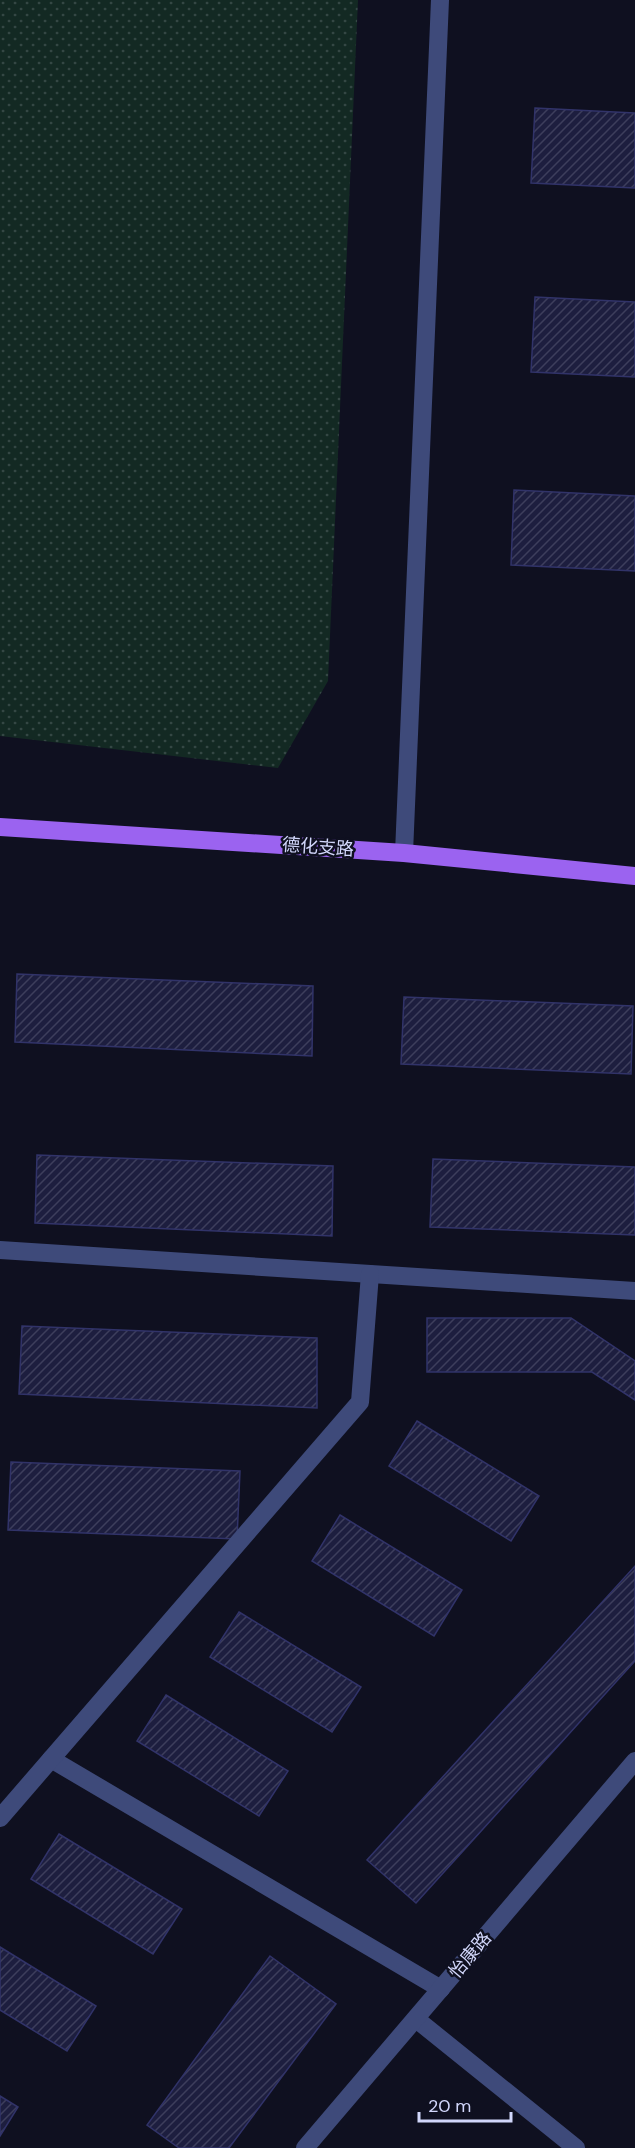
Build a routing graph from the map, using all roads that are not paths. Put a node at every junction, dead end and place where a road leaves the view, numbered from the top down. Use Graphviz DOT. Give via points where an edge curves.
graph roads {
  1 [pos="440,0"];
  2 [pos="0,827"];
  3 [pos="405,853"];
  4 [pos="635,876"];
  5 [pos="0,1250"];
  6 [pos="370,1274"];
  7 [pos="635,1291"];
  8 [pos="51,1759"];
  9 [pos="635,1761"];
  10 [pos="0,1818"];
  11 [pos="441,1989"];
  12 [pos="416,2019"];
  13 [pos="305,2148"];
  14 [pos="576,2148"];
  1 -- 3 [label="street"];
  2 -- 3 [label="main road, 德化支路"];
  3 -- 4 [label="main road, 德化支路"];
  5 -- 6 [label="street"];
  6 -- 7 [label="street"];
  6 -- 8 [label="street" via="360,1402"];
  8 -- 10 [label="street"];
  8 -- 11 [label="street"];
  9 -- 11 [label="street, 怡康路"];
  11 -- 12 [label="street, 怡康路"];
  12 -- 13 [label="street, 怡康路"];
  12 -- 14 [label="street"];
}
